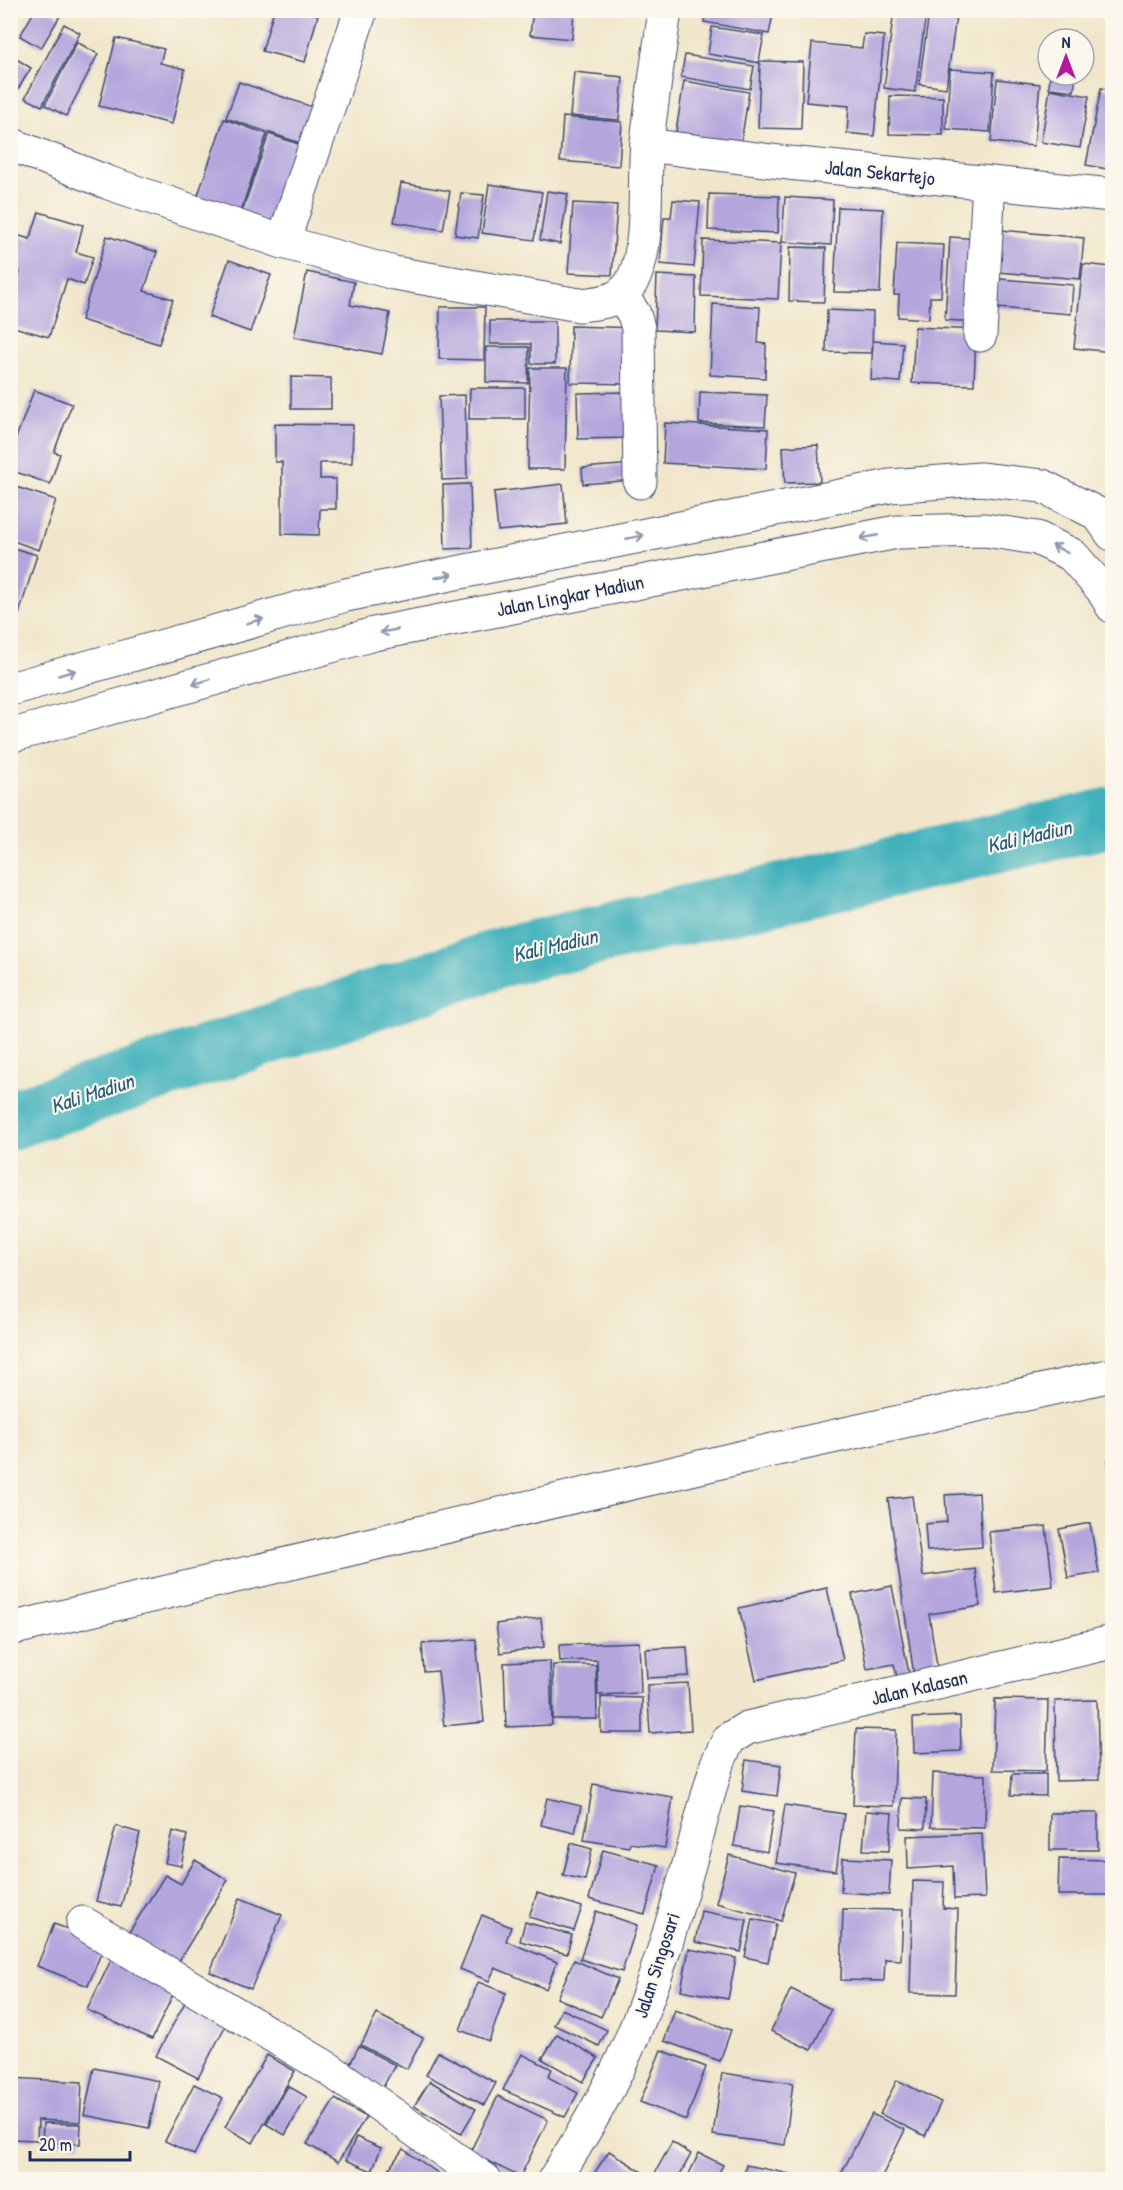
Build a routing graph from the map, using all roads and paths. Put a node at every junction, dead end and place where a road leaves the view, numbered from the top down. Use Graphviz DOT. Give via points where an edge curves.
graph roads {
  1 [pos="361,10"];
  2 [pos="665,10"];
  3 [pos="10,144"];
  4 [pos="647,145"];
  5 [pos="989,183"];
  6 [pos="1113,195"];
  7 [pos="283,242"];
  8 [pos="621,296"];
  9 [pos="980,336"];
  10 [pos="640,482"];
  11 [pos="1113,534"];
  12 [pos="1107,598"];
  13 [pos="10,689"];
  14 [pos="10,736"];
  15 [pos="1113,1375"];
  16 [pos="10,1629"];
  17 [pos="1113,1642"];
  18 [pos="729,1739"];
  19 [pos="83,1923"];
  20 [pos="485,2180"];
  21 [pos="555,2180"];
  1 -- 7 [label="street"];
  2 -- 4 [label="street"];
  3 -- 7 [label="street" via="109,183"];
  4 -- 5 [label="street, Jalan Sekartejo"];
  4 -- 8 [label="street" via="641,247 632,281"];
  5 -- 6 [label="street, Jalan Sekartejo"];
  5 -- 9 [label="street"];
  7 -- 8 [label="street" via="394,273 499,293 579,305"];
  8 -- 10 [label="street" via="634,314 638,328"];
  13 -- 11 [label="street, one-way" via="346,596 890,486 980,479 1042,486 1098,514"];
  12 -- 14 [label="street, Jalan Lingkar Madiun, one-way" via="1072,555 1037,538 985,530 897,532 374,634"];
  15 -- 16 [label="street" via="755,1454"];
  17 -- 18 [label="street, Jalan Kalasan" via="747,1728"];
  18 -- 21 [label="street, Jalan Singosari" via="717,1764 634,2031 592,2117"];
  19 -- 20 [label="street" via="329,2069"];
}
